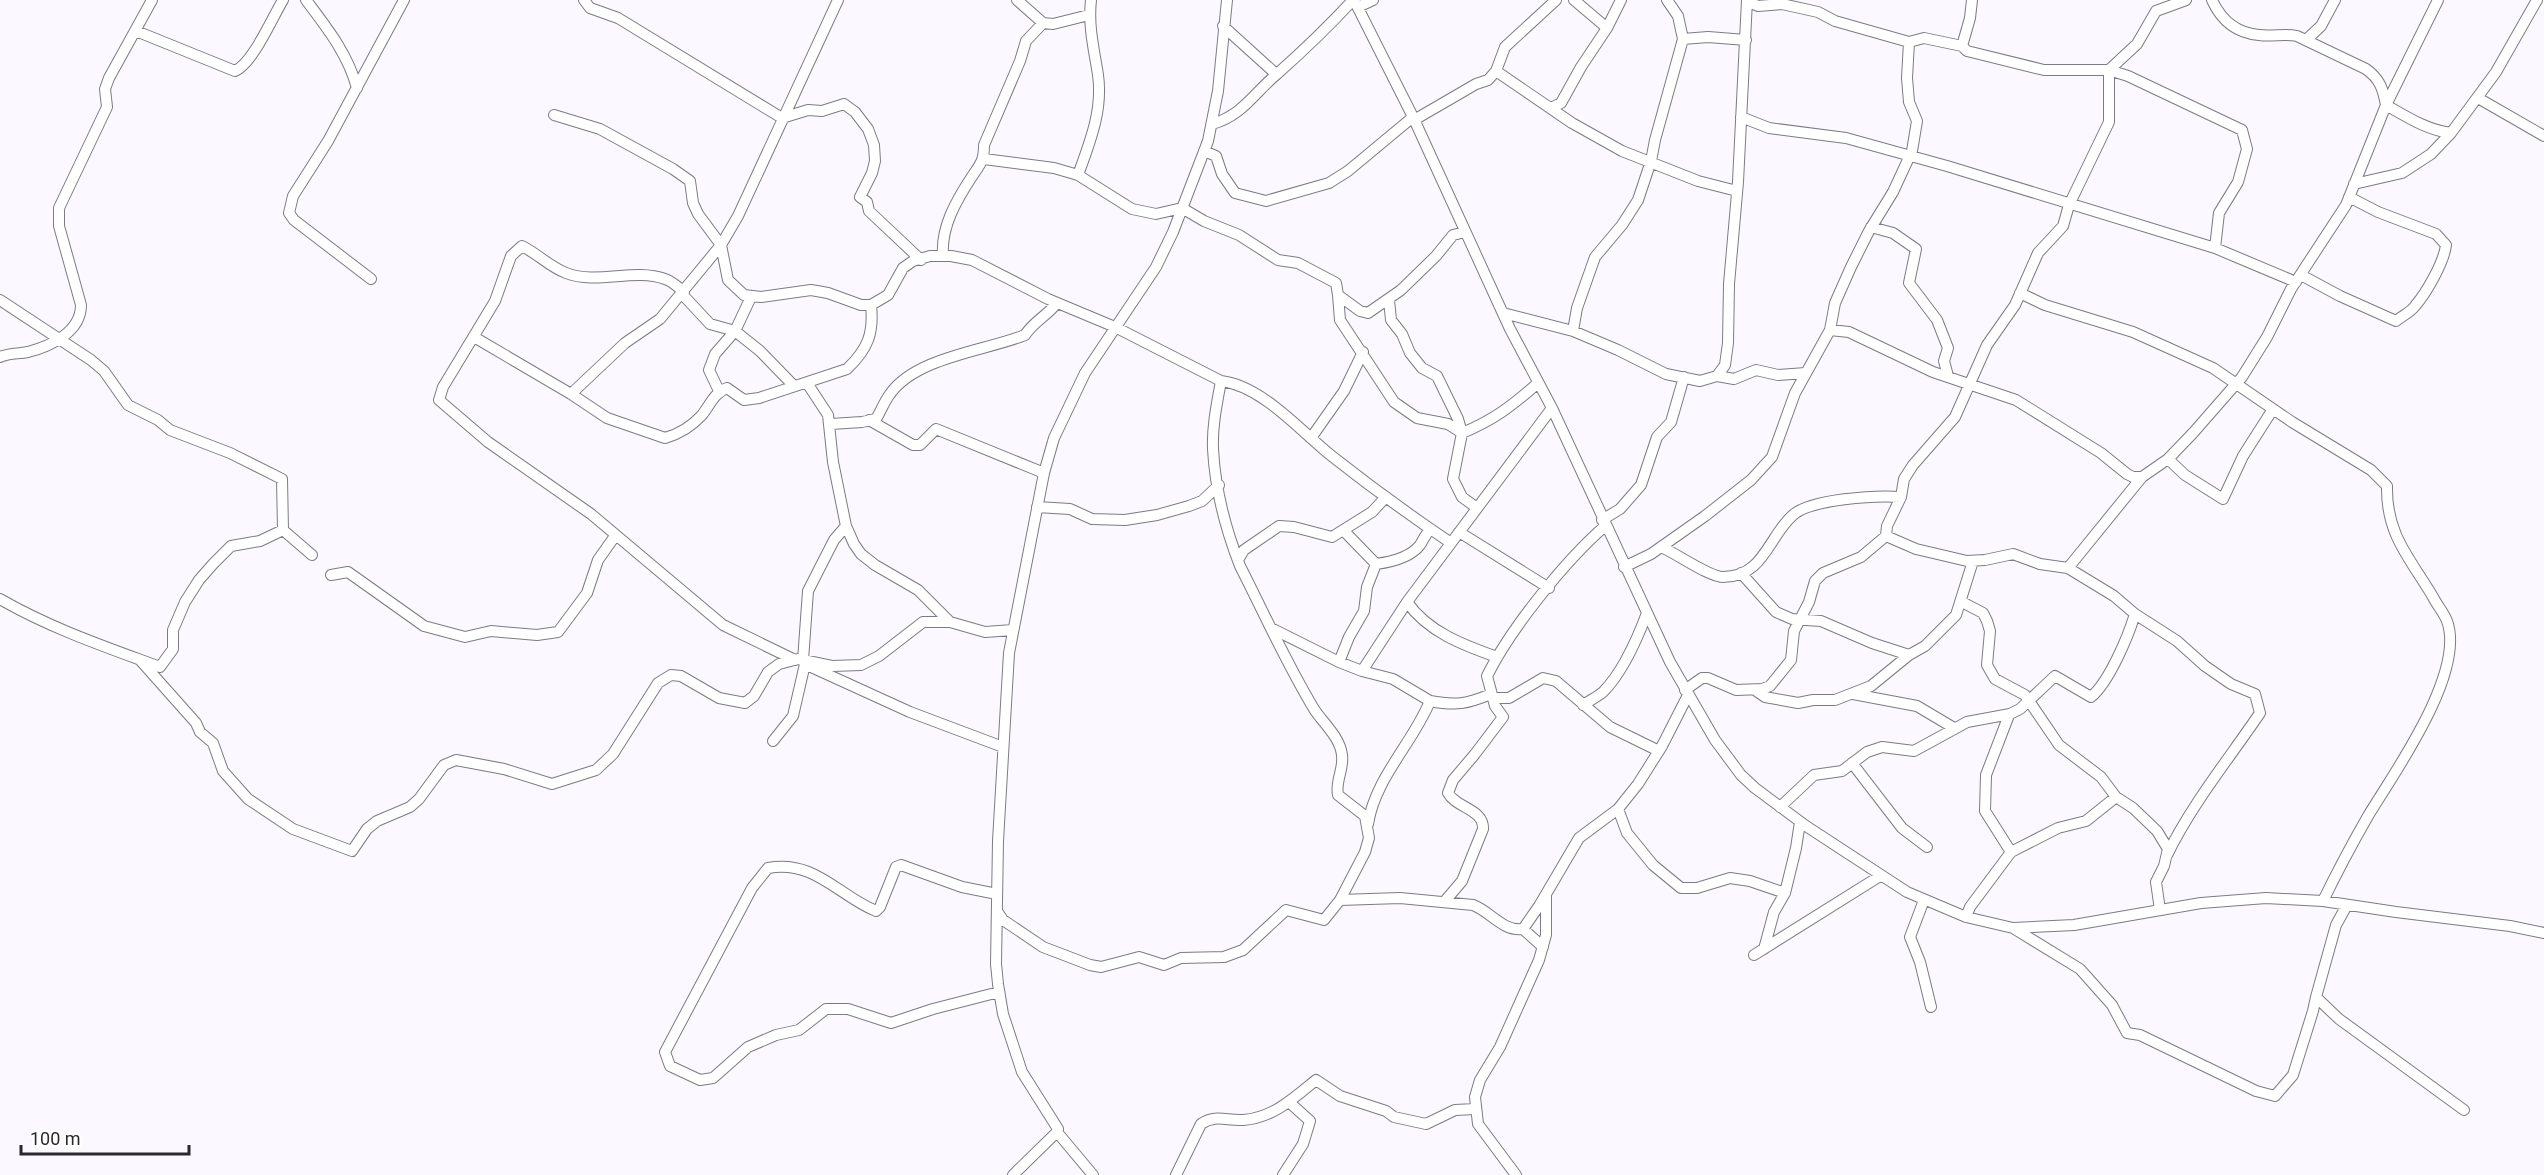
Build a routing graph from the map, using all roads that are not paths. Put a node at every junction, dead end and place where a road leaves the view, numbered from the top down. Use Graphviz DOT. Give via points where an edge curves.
graph roads {
  1 [pos="152,0"];
  2 [pos="283,0"];
  3 [pos="306,0"];
  4 [pos="405,0"];
  5 [pos="584,0"];
  6 [pos="838,0"];
  7 [pos="1017,0"];
  8 [pos="1091,0"];
  9 [pos="1227,0"];
  10 [pos="1373,0"];
  11 [pos="1556,0"];
  12 [pos="1574,0"];
  13 [pos="1621,0"];
  14 [pos="1667,0"];
  15 [pos="1972,0"];
  16 [pos="2186,0"];
  17 [pos="2206,0"];
  18 [pos="2212,0"];
  19 [pos="2335,0"];
  20 [pos="2438,0"];
  21 [pos="2537,0"];
  22 [pos="1747,1"];
  23 [pos="1355,2"];
  24 [pos="1089,15"];
  25 [pos="1043,23"];
  26 [pos="1223,26"];
  27 [pos="1607,28"];
  28 [pos="136,31"];
  29 [pos="1683,39"];
  30 [pos="1746,40"];
  31 [pos="2306,40"];
  32 [pos="1909,42"];
  33 [pos="1962,46"];
  34 [pos="2109,70"];
  35 [pos="1496,71"];
  36 [pos="1276,74"];
  37 [pos="357,88"];
  38 [pos="2478,98"];
  39 [pos="2386,105"];
  40 [pos="1551,108"];
  41 [pos="554,115"];
  42 [pos="1742,117"];
  43 [pos="782,118"];
  44 [pos="1413,118"];
  45 [pos="1212,124"];
  46 [pos="2451,132"];
  47 [pos="2544,136"];
  48 [pos="1204,151"];
  49 [pos="1909,157"];
  50 [pos="984,159"];
  51 [pos="1651,161"];
  52 [pos="1078,175"];
  53 [pos="2354,184"];
  54 [pos="1737,191"];
  55 [pos="2349,197"];
  56 [pos="2069,205"];
  57 [pos="1182,208"];
  58 [pos="1871,227"];
  59 [pos="1465,232"];
  60 [pos="721,245"];
  61 [pos="2215,248"];
  62 [pos="943,255"];
  63 [pos="921,260"];
  64 [pos="2298,278"];
  65 [pos="371,279"];
  66 [pos="683,293"];
  67 [pos="2020,293"];
  68 [pos="1338,295"];
  69 [pos="751,297"];
  70 [pos="0,300"];
  71 [pos="1389,300"];
  72 [pos="1057,303"];
  73 [pos="872,305"];
  74 [pos="1503,313"];
  75 [pos="1115,327"];
  76 [pos="1830,330"];
  77 [pos="735,331"];
  78 [pos="1573,332"];
  79 [pos="474,337"];
  80 [pos="60,339"];
  81 [pos="1363,352"];
  82 [pos="0,357"];
  83 [pos="1806,373"];
  84 [pos="1717,376"];
  85 [pos="1948,376"];
  86 [pos="1684,377"];
  87 [pos="1221,381"];
  88 [pos="807,383"];
  89 [pos="1538,383"];
  90 [pos="1971,383"];
  91 [pos="2236,384"];
  92 [pos="794,386"];
  93 [pos="719,391"];
  94 [pos="571,394"];
  95 [pos="1552,408"];
  96 [pos="2273,409"];
  97 [pos="869,420"];
  98 [pos="831,424"];
  99 [pos="1462,433"];
  100 [pos="1311,438"];
  101 [pos="2168,459"];
  102 [pos="1044,473"];
  103 [pos="2142,477"];
  104 [pos="1219,485"];
  105 [pos="1386,496"];
  106 [pos="1900,497"];
  107 [pos="1037,507"];
  108 [pos="1477,508"];
  109 [pos="1603,523"];
  110 [pos="846,526"];
  111 [pos="1431,529"];
  112 [pos="283,530"];
  113 [pos="1344,531"];
  114 [pos="1459,532"];
  115 [pos="615,536"];
  116 [pos="1886,536"];
  117 [pos="1451,543"];
  118 [pos="1661,547"];
  119 [pos="312,555"];
  120 [pos="1238,560"];
  121 [pos="1973,561"];
  122 [pos="1376,564"];
  123 [pos="1624,567"];
  124 [pos="2068,568"];
  125 [pos="1741,573"];
  126 [pos="331,575"];
  127 [pos="1549,588"];
  128 [pos="0,599"];
  129 [pos="1407,602"];
  130 [pos="1962,602"];
  131 [pos="1647,612"];
  132 [pos="2135,614"];
  133 [pos="1800,619"];
  134 [pos="950,622"];
  135 [pos="1271,627"];
  136 [pos="1013,630"];
  137 [pos="1909,655"];
  138 [pos="1497,657"];
  139 [pos="140,660"];
  140 [pos="800,661"];
  141 [pos="1339,662"];
  142 [pos="1362,671"];
  143 [pos="1755,690"];
  144 [pos="1687,692"];
  145 [pos="1853,694"];
  146 [pos="1492,696"];
  147 [pos="1430,701"];
  148 [pos="2028,701"];
  149 [pos="1583,705"];
  150 [pos="2009,715"];
  151 [pos="1954,728"];
  152 [pos="773,741"];
  153 [pos="1003,747"];
  154 [pos="1659,751"];
  155 [pos="1852,764"];
  156 [pos="2116,797"];
  157 [pos="1780,807"];
  158 [pos="1618,809"];
  159 [pos="1800,822"];
  160 [pos="1367,831"];
  161 [pos="1927,848"];
  162 [pos="2011,852"];
  163 [pos="2167,855"];
  164 [pos="1880,876"];
  165 [pos="1785,893"];
  166 [pos="997,894"];
  167 [pos="1546,894"];
  168 [pos="1340,900"];
  169 [pos="1924,900"];
  170 [pos="1445,901"];
  171 [pos="2323,901"];
  172 [pos="2347,905"];
  173 [pos="997,910"];
  174 [pos="2160,910"];
  175 [pos="1966,917"];
  176 [pos="2013,928"];
  177 [pos="1523,929"];
  178 [pos="2544,933"];
  179 [pos="1543,947"];
  180 [pos="1764,949"];
  181 [pos="1754,955"];
  182 [pos="999,992"];
  183 [pos="2316,997"];
  184 [pos="1930,1007"];
  185 [pos="1289,1102"];
  186 [pos="1475,1109"];
  187 [pos="2464,1110"];
  188 [pos="1057,1132"];
  189 [pos="1013,1175"];
  190 [pos="1093,1175"];
  191 [pos="1176,1175"];
  192 [pos="1283,1175"];
  193 [pos="1516,1175"];
  1 -- 28 [label="street"];
  2 -- 28 [label="street" via="250,56 235,71"];
  3 -- 37 [label="street" via="347,58"];
  4 -- 37 [label="street"];
  5 -- 43 [label="street" via="591,8 618,18"];
  6 -- 43 [label="street"];
  7 -- 25 [label="street"];
  8 -- 24 [label="street"];
  9 -- 26 [label="street"];
  10 -- 23 [label="street"];
  11 -- 35 [label="street" via="1505,47"];
  12 -- 27 [label="street"];
  13 -- 27 [label="street"];
  14 -- 29 [label="street" via="1678,16"];
  15 -- 33 [label="street"];
  16 -- 34 [label="street" via="2156,11 2137,44"];
  17 -- 18 [label="street"];
  18 -- 31 [label="street" via="2219,16 2241,31 2260,36 2287,34"];
  19 -- 31 [label="street" via="2320,26"];
  20 -- 39 [label="street"];
  21 -- 38 [label="street"];
  22 -- 30 [label="street"];
  22 -- 32 [label="street" via="1758,6 1782,4 1818,12 1835,21"];
  23 -- 36 [label="street"];
  23 -- 44 [label="street"];
  24 -- 25 [label="street"];
  24 -- 52 [label="street" via="1098,97 1095,129"];
  25 -- 50 [label="street" via="1026,41 984,145"];
  26 -- 36 [label="street"];
  26 -- 45 [label="street"];
  27 -- 40 [label="street" via="1561,104"];
  28 -- 80 [label="street" via="109,78 105,89 107,107 59,208 59,226 81,305 81,315"];
  29 -- 30 [label="street"];
  29 -- 51 [label="street"];
  30 -- 42 [label="street"];
  31 -- 39 [label="street" via="2374,74 2382,86"];
  32 -- 33 [label="street" via="1924,38"];
  32 -- 49 [label="street" via="1907,78 1917,121"];
  33 -- 34 [label="street" via="1967,51 2044,70"];
  34 -- 56 [label="street" via="2109,122"];
  34 -- 61 [label="street" via="2242,130 2247,149 2238,182 2219,213"];
  35 -- 40 [label="street"];
  35 -- 44 [label="street" via="1488,80"];
  36 -- 45 [label="street" via="1238,112"];
  37 -- 65 [label="street" via="293,196 289,213"];
  38 -- 46 [label="street"];
  38 -- 47 [label="street"];
  39 -- 46 [label="street" via="2422,125"];
  39 -- 53 [label="street"];
  40 -- 51 [label="street" via="1622,151"];
  41 -- 60 [label="street" via="600,129 690,181 698,214"];
  42 -- 49 [label="street" via="1769,128 1846,138"];
  42 -- 54 [label="street"];
  43 -- 60 [label="street"];
  43 -- 63 [label="street" via="844,104 855,112 868,129 875,161 860,197 867,202 869,211"];
  44 -- 48 [label="street" via="1329,183 1266,201 1235,193 1216,156"];
  44 -- 59 [label="street"];
  45 -- 48 [label="street"];
  46 -- 53 [label="street" via="2431,154 2402,173"];
  48 -- 57 [label="street"];
  49 -- 56 [label="street"];
  49 -- 58 [label="street"];
  50 -- 52 [label="street"];
  50 -- 62 [label="street" via="944,230"];
  51 -- 54 [label="street" via="1698,181"];
  51 -- 78 [label="street" via="1638,200 1595,257"];
  52 -- 57 [label="street" via="1132,209 1156,214"];
  53 -- 55 [label="street"];
  54 -- 84 [label="street" via="1728,343 1725,365"];
  55 -- 64 [label="street"];
  55 -- 64 [label="street" via="2436,234 2446,245 2439,268 2415,307 2396,321"];
  56 -- 61 [label="street"];
  56 -- 67 [label="street" via="2063,226 2038,253"];
  57 -- 68 [label="street" via="1239,235 1278,260 1298,263 1325,276 1336,283"];
  57 -- 75 [label="street" via="1156,267"];
  58 -- 76 [label="street" via="1835,303"];
  58 -- 85 [label="street" via="1893,233 1916,249 1909,284 1937,320 1948,348 1944,361"];
  59 -- 71 [label="street" via="1453,235"];
  59 -- 74 [label="street"];
  60 -- 66 [label="street"];
  60 -- 69 [label="street" via="728,280"];
  61 -- 64 [label="street"];
  62 -- 63 [label="street"];
  62 -- 72 [label="street" via="972,260"];
  63 -- 73 [label="street" via="907,264 888,295"];
  64 -- 91 [label="street" via="2267,337"];
  66 -- 77 [label="street" via="710,324"];
  66 -- 79 [label="street" via="667,279 648,275 595,278 566,273 522,246 511,256 495,301"];
  66 -- 94 [label="street" via="660,319 625,343"];
  67 -- 90 [label="street" via="1987,345"];
  67 -- 91 [label="street" via="2045,305 2133,332 2213,368"];
  68 -- 71 [label="street" via="1368,313"];
  68 -- 81 [label="street" via="1340,320"];
  69 -- 73 [label="street" via="811,290"];
  69 -- 77 [label="street"];
  70 -- 80 [label="street"];
  71 -- 99 [label="street" via="1391,320 1422,368 1437,376"];
  72 -- 75 [label="street"];
  72 -- 97 [label="street" via="1025,335 943,358 903,381 890,394 876,419"];
  73 -- 88 [label="street" via="872,329 855,362 839,374"];
  74 -- 78 [label="street"];
  74 -- 89 [label="street"];
  75 -- 87 [label="street"];
  75 -- 102 [label="street" via="1076,390 1054,438"];
  76 -- 83 [label="street"];
  76 -- 85 [label="street" via="1849,332"];
  77 -- 92 [label="street"];
  77 -- 93 [label="street" via="715,354 709,370"];
  78 -- 86 [label="street" via="1666,374"];
  79 -- 94 [label="street"];
  79 -- 115 [label="street" via="439,400 488,442 591,514"];
  80 -- 82 [label="street" via="28,352"];
  80 -- 112 [label="street" via="104,371 128,405 170,430 282,479"];
  81 -- 99 [label="street" via="1394,402 1417,418 1448,424"];
  81 -- 100 [label="street" via="1344,391"];
  83 -- 84 [label="street" via="1778,375 1756,370 1734,379"];
  83 -- 118 [label="street" via="1772,457 1750,480"];
  84 -- 86 [label="street" via="1700,381"];
  85 -- 90 [label="street"];
  86 -- 109 [label="street" via="1671,422 1658,437 1641,484"];
  87 -- 100 [label="street" via="1252,391"];
  87 -- 104 [label="street" via="1213,450"];
  88 -- 92 [label="street"];
  88 -- 98 [label="street" via="823,404"];
  89 -- 95 [label="street"];
  89 -- 99 [label="street" via="1488,423"];
  90 -- 103 [label="street" via="2016,400 2101,453 2127,474"];
  90 -- 106 [label="street" via="1955,417 1904,479"];
  91 -- 96 [label="street"];
  91 -- 101 [label="street"];
  92 -- 93 [label="street" via="744,400 728,388"];
  93 -- 94 [label="street" via="700,417 665,438 607,418"];
  95 -- 108 [label="street"];
  95 -- 109 [label="street"];
  96 -- 101 [label="street" via="2243,456 2223,499"];
  96 -- 171 [label="street" via="2371,470 2387,486 2391,526 2448,622 2446,661 2431,710"];
  97 -- 98 [label="street"];
  97 -- 102 [label="street" via="913,445 920,445 936,429"];
  98 -- 110 [label="street" via="832,462"];
  99 -- 108 [label="street" via="1453,479 1462,497"];
  100 -- 105 [label="street"];
  101 -- 103 [label="street"];
  102 -- 107 [label="street"];
  103 -- 124 [label="street"];
  104 -- 107 [label="street" via="1202,501 1189,506 1125,520 1092,519 1070,509"];
  104 -- 120 [label="street"];
  105 -- 111 [label="street"];
  105 -- 113 [label="street" via="1372,512"];
  106 -- 116 [label="street"];
  106 -- 125 [label="street" via="1879,495 1809,506 1793,515 1753,569"];
  107 -- 136 [label="street"];
  108 -- 114 [label="street"];
  109 -- 123 [label="street"];
  109 -- 127 [label="street"];
  110 -- 134 [label="street" via="861,554 918,590"];
  110 -- 140 [label="street" via="834,540 808,591"];
  111 -- 117 [label="street"];
  111 -- 122 [label="street" via="1419,546 1395,561"];
  112 -- 119 [label="street"];
  112 -- 139 [label="street" via="260,541 231,546 199,580 185,602 173,630 173,649 160,667"];
  113 -- 120 [label="street" via="1332,537 1279,526 1244,550"];
  113 -- 122 [label="street"];
  114 -- 117 [label="street"];
  114 -- 127 [label="street"];
  115 -- 126 [label="street" via="598,560 587,593 558,632 537,635 491,631 465,637 424,626 348,572"];
  115 -- 140 [label="street" via="723,625"];
  116 -- 121 [label="street" via="1916,549"];
  116 -- 133 [label="street" via="1861,557 1823,573 1815,581"];
  117 -- 129 [label="street"];
  118 -- 123 [label="street"];
  118 -- 125 [label="street" via="1722,577"];
  120 -- 135 [label="street"];
  121 -- 124 [label="street" via="2013,554 2040,564"];
  121 -- 130 [label="street"];
  122 -- 141 [label="street" via="1367,587 1364,611"];
  123 -- 131 [label="street"];
  124 -- 132 [label="street"];
  125 -- 133 [label="street" via="1776,612"];
  127 -- 138 [label="street"];
  128 -- 139 [label="street" via="91,642"];
  129 -- 138 [label="street" via="1428,626 1467,647"];
  129 -- 142 [label="street"];
  130 -- 137 [label="street" via="1940,632"];
  130 -- 148 [label="street" via="1983,613 1987,621 1987,665 1995,679 2025,695"];
  131 -- 144 [label="street"];
  131 -- 149 [label="street" via="1640,635 1616,676 1602,693"];
  132 -- 148 [label="street" via="2101,689 2091,697 2055,676"];
  132 -- 163 [label="street" via="2177,640 2231,684 2255,694 2260,713 2181,827"];
  133 -- 137 [label="street" via="1821,621 1872,644"];
  133 -- 143 [label="street" via="1794,631 1791,660 1776,681"];
  134 -- 136 [label="street" via="985,632"];
  134 -- 140 [label="street" via="923,622 861,665"];
  135 -- 141 [label="street"];
  135 -- 160 [label="street" via="1314,709 1335,737 1342,754 1338,795 1365,816"];
  136 -- 153 [label="street"];
  137 -- 145 [label="street" via="1871,686"];
  138 -- 146 [label="street" via="1487,676"];
  139 -- 140 [label="street" via="213,743 223,771 238,790 293,829 352,851 377,821 419,799 444,765 456,760 552,784 570,779 596,770 614,754 658,683 671,675 681,676 719,698 745,703 773,667"];
  140 -- 152 [label="street" via="793,716"];
  140 -- 153 [label="street" via="910,712"];
  141 -- 142 [label="street"];
  142 -- 147 [label="street" via="1393,679"];
  143 -- 144 [label="street" via="1736,690 1702,678"];
  143 -- 145 [label="street" via="1765,697 1798,703"];
  144 -- 154 [label="street"];
  144 -- 157 [label="street" via="1741,775"];
  145 -- 151 [label="street" via="1917,706"];
  146 -- 147 [label="street" via="1469,704"];
  146 -- 149 [label="street" via="1509,698 1543,678 1556,681"];
  146 -- 170 [label="street" via="1503,717 1449,788 1451,798 1476,814 1483,824 1462,881"];
  147 -- 160 [label="street" via="1375,799"];
  148 -- 150 [label="street"];
  148 -- 156 [label="street" via="2059,745 2101,777"];
  149 -- 154 [label="street" via="1611,727"];
  150 -- 151 [label="street" via="1966,722"];
  150 -- 162 [label="street" via="1986,775 1985,811"];
  151 -- 155 [label="street" via="1914,751 1882,747 1867,752"];
  153 -- 166 [label="street"];
  154 -- 158 [label="street"];
  155 -- 157 [label="street" via="1842,771 1814,775"];
  155 -- 161 [label="street" via="1902,828"];
  156 -- 162 [label="street" via="2086,821 2058,828"];
  156 -- 163 [label="street" via="2157,831 2168,849"];
  157 -- 159 [label="street"];
  158 -- 165 [label="street" via="1627,833 1653,865 1681,888 1697,888 1730,878"];
  158 -- 167 [label="street" via="1579,838"];
  159 -- 164 [label="street"];
  159 -- 165 [label="street"];
  160 -- 168 [label="street" via="1370,838 1365,852"];
  162 -- 175 [label="street"];
  163 -- 174 [label="street" via="2156,882"];
  164 -- 169 [label="street"];
  164 -- 180 [label="street"];
  165 -- 180 [label="street" via="1774,912"];
  166 -- 173 [label="street"];
  166 -- 182 [label="street" via="962,887 901,865 896,867 876,911 815,875 794,868 768,868 752,888 665,1052 670,1066 689,1077 706,1080 714,1078 748,1047 798,1030 826,1010 848,1009 891,1023"];
  167 -- 177 [label="street"];
  167 -- 179 [label="street"];
  168 -- 170 [label="street"];
  168 -- 173 [label="street" via="1324,920 1286,910 1243,950 1224,957 1181,958 1164,965 1138,957 1101,967 1043,946 1003,920"];
  169 -- 175 [label="street"];
  169 -- 184 [label="street" via="1910,937"];
  170 -- 177 [label="street" via="1483,908 1509,928"];
  171 -- 172 [label="street"];
  171 -- 174 [label="street" via="2239,899"];
  172 -- 178 [label="street"];
  172 -- 183 [label="street" via="2336,925"];
  173 -- 182 [label="street"];
  174 -- 176 [label="street" via="2073,925"];
  175 -- 176 [label="street"];
  176 -- 183 [label="street" via="2080,969 2112,1005 2127,1033 2275,1096 2293,1075"];
  177 -- 179 [label="street"];
  179 -- 186 [label="street" via="1500,1047 1480,1080"];
  180 -- 181 [label="street"];
  182 -- 188 [label="street" via="1022,1072"];
  183 -- 187 [label="street" via="2339,1019"];
  185 -- 186 [label="street" via="1316,1080 1340,1096 1394,1117 1426,1124 1455,1110"];
  185 -- 191 [label="street" via="1263,1116 1209,1119 1196,1131"];
  185 -- 192 [label="street" via="1310,1121 1303,1144"];
  186 -- 193 [label="street" via="1478,1124"];
  188 -- 189 [label="street"];
  188 -- 190 [label="street"];
}
